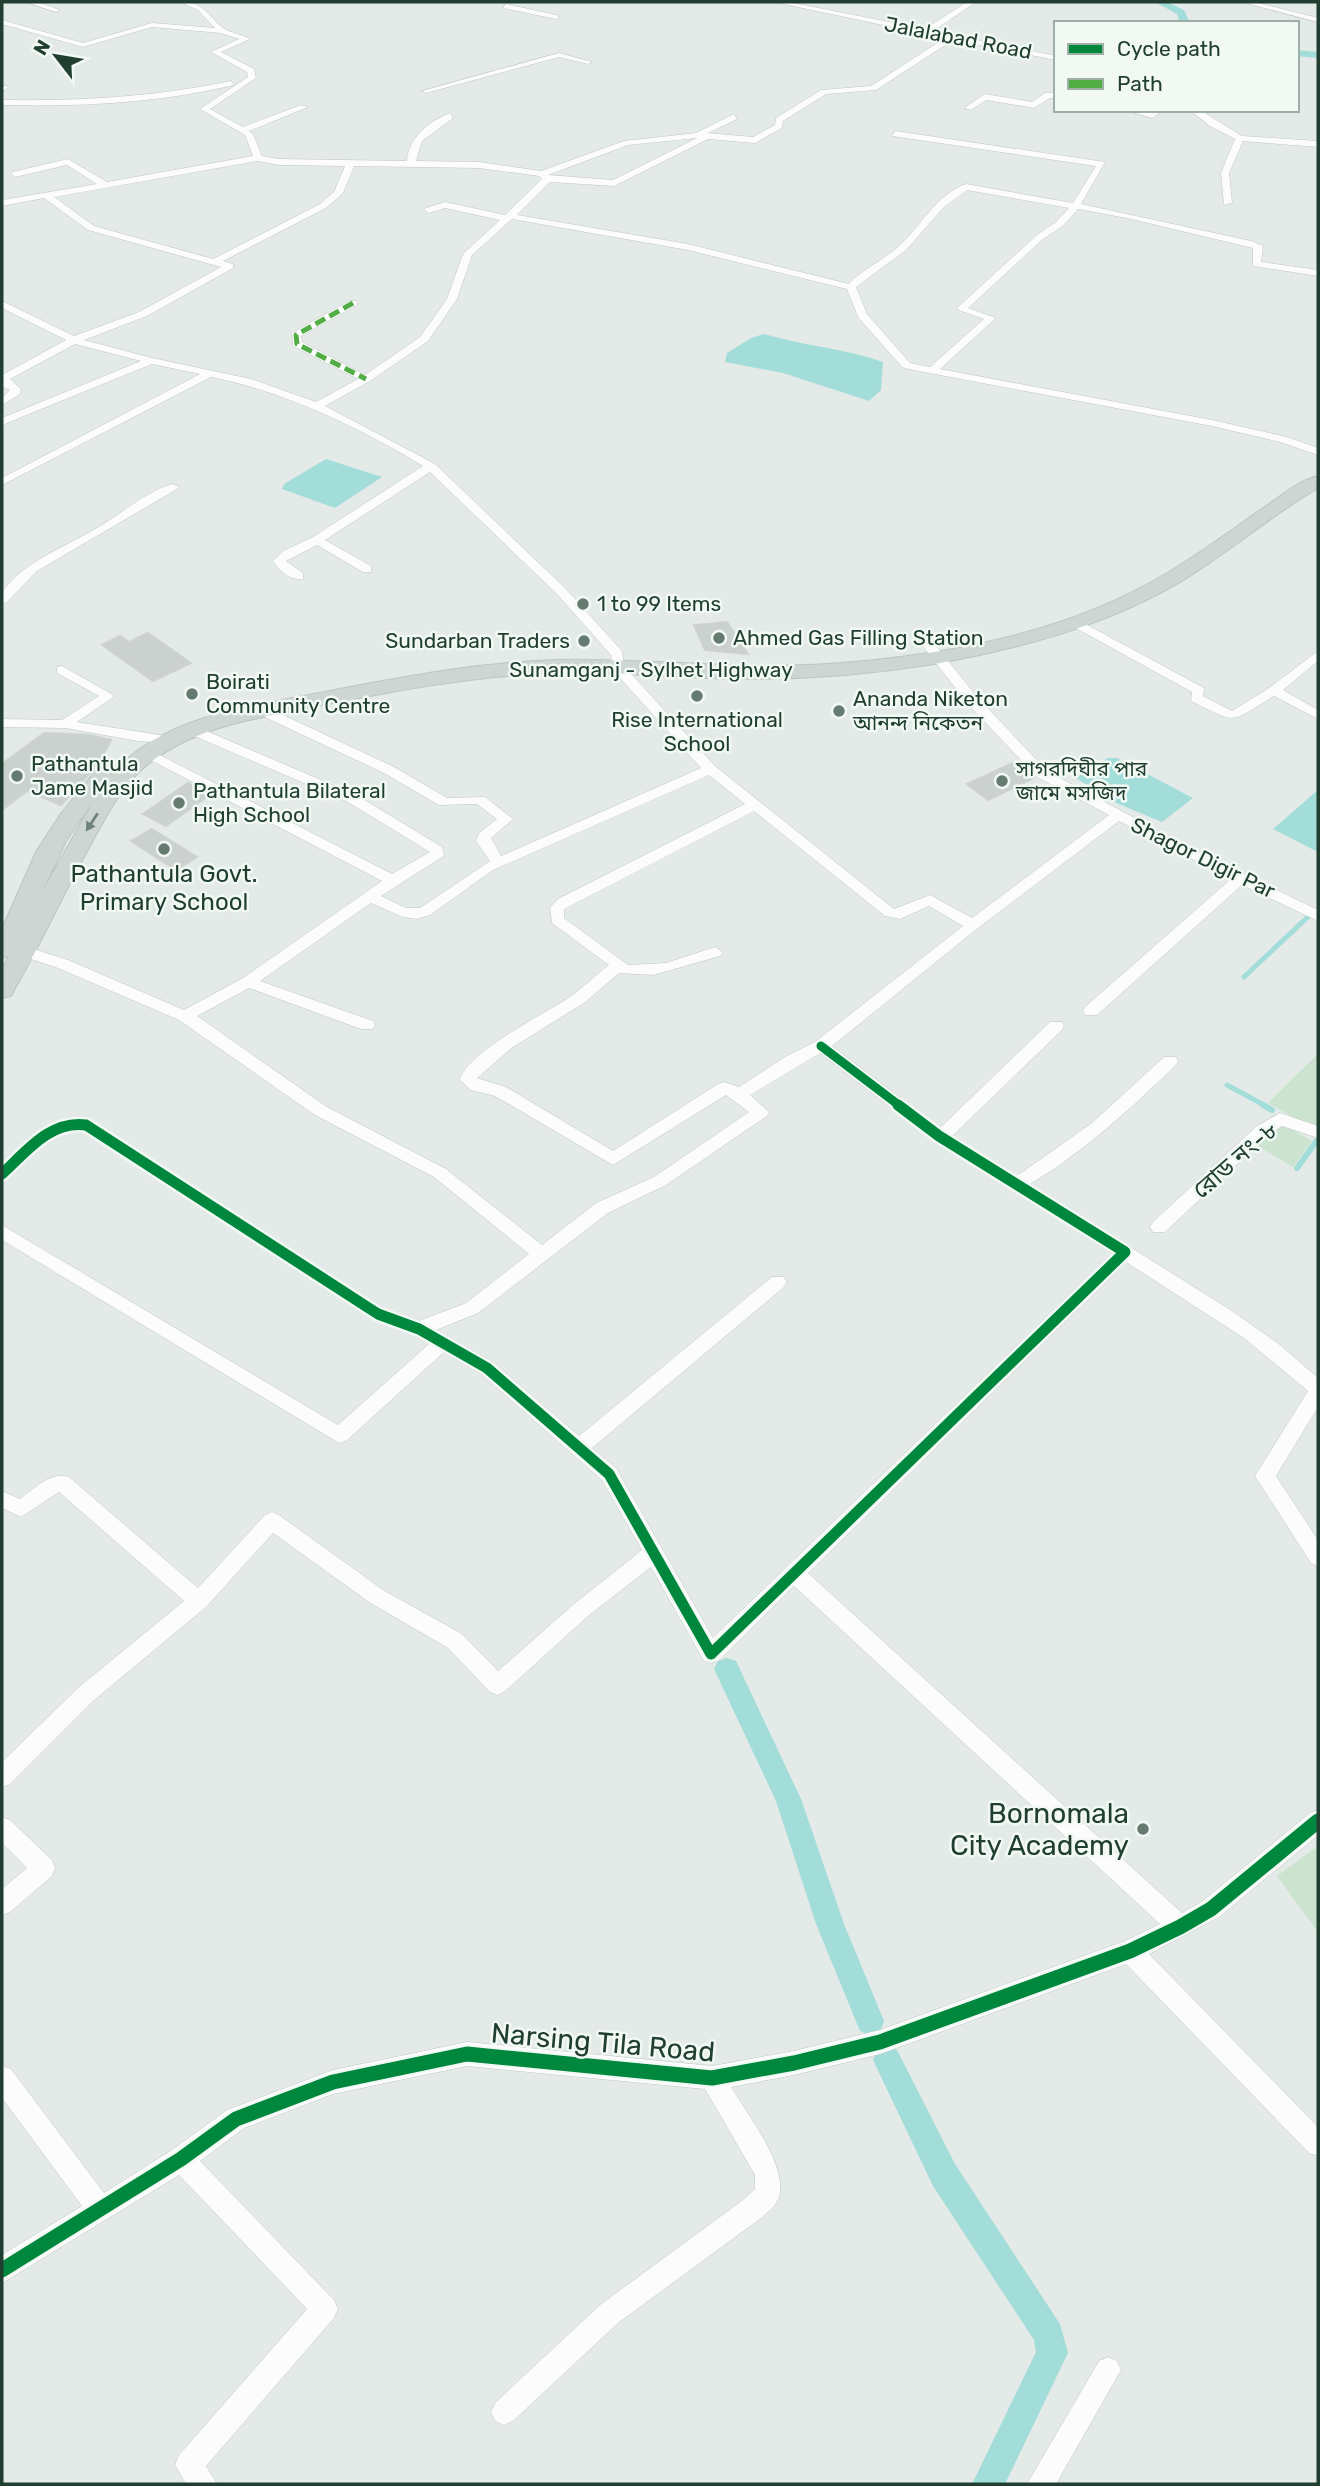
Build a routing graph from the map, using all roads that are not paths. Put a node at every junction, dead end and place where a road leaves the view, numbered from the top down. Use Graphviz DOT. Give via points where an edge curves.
graph roads {
  1 [pos="30,2"];
  2 [pos="184,2"];
  3 [pos="543,2"];
  4 [pos="778,2"];
  5 [pos="972,2"];
  6 [pos="1246,2"];
  7 [pos="506,6"];
  8 [pos="56,10"];
  9 [pos="525,10"];
  10 [pos="556,17"];
  11 [pos="1318,20"];
  12 [pos="2,22"];
  13 [pos="16,27"];
  14 [pos="222,31"];
  15 [pos="926,32"];
  16 [pos="2,33"];
  17 [pos="952,37"];
  18 [pos="586,49"];
  19 [pos="559,55"];
  20 [pos="1054,58"];
  21 [pos="588,62"];
  22 [pos="251,78"];
  23 [pos="426,91"];
  24 [pos="1054,96"];
  25 [pos="2,103"];
  26 [pos="304,107"];
  27 [pos="968,108"];
  28 [pos="1197,112"];
  29 [pos="450,116"];
  30 [pos="734,117"];
  31 [pos="243,130"];
  32 [pos="895,134"];
  33 [pos="703,136"];
  34 [pos="1240,138"];
  35 [pos="1318,144"];
  36 [pos="258,158"];
  37 [pos="411,162"];
  38 [pos="351,163"];
  39 [pos="15,174"];
  40 [pos="545,177"];
  41 [pos="106,185"];
  42 [pos="47,196"];
  43 [pos="1227,203"];
  44 [pos="2,204"];
  45 [pos="1076,205"];
  46 [pos="429,210"];
  47 [pos="507,217"];
  48 [pos="216,261"];
  49 [pos="1318,273"];
  50 [pos="851,287"];
  51 [pos="353,303"];
  52 [pos="2,304"];
  53 [pos="74,340"];
  54 [pos="151,361"];
  55 [pos="932,370"];
  56 [pos="210,373"];
  57 [pos="366,379"];
  58 [pos="2,402"];
  59 [pos="317,406"];
  60 [pos="2,422"];
  61 [pos="1318,452"];
  62 [pos="1318,463"];
  63 [pos="431,466"];
  64 [pos="1318,481"];
  65 [pos="2,482"];
  66 [pos="173,487"];
  67 [pos="317,540"];
  68 [pos="367,569"];
  69 [pos="299,576"];
  70 [pos="2,600"];
  71 [pos="1077,624"];
  72 [pos="932,651"];
  73 [pos="1318,655"];
  74 [pos="617,661"];
  75 [pos="62,670"];
  76 [pos="1274,691"];
  77 [pos="261,710"];
  78 [pos="1318,715"];
  79 [pos="2,723"];
  80 [pos="65,724"];
  81 [pos="190,729"];
  82 [pos="143,745"];
  83 [pos="710,769"];
  84 [pos="754,805"];
  85 [pos="1117,816"];
  86 [pos="498,862"];
  87 [pos="1242,877"];
  88 [pos="392,880"];
  89 [pos="371,896"];
  90 [pos="33,912"];
  91 [pos="1318,916"];
  92 [pos="973,925"];
  93 [pos="2,950"];
  94 [pos="24,951"];
  95 [pos="715,951"];
  96 [pos="617,967"];
  97 [pos="248,982"];
  98 [pos="2,990"];
  99 [pos="1091,1011"];
  100 [pos="185,1016"];
  101 [pos="367,1026"];
  102 [pos="1056,1026"];
  103 [pos="821,1046"];
  104 [pos="1170,1061"];
  105 [pos="740,1093"];
  106 [pos="1318,1132"];
  107 [pos="941,1138"];
  108 [pos="2,1174"];
  109 [pos="1017,1184"];
  110 [pos="1159,1227"];
  111 [pos="2,1232"];
  112 [pos="1125,1252"];
  113 [pos="541,1254"];
  114 [pos="778,1282"];
  115 [pos="419,1329"];
  116 [pos="443,1343"];
  117 [pos="1318,1390"];
  118 [pos="579,1447"];
  119 [pos="2,1499"];
  120 [pos="653,1553"];
  121 [pos="1318,1557"];
  122 [pos="794,1573"];
  123 [pos="199,1601"];
  124 [pos="2,1777"];
  125 [pos="1318,1821"];
  126 [pos="2,1828"];
  127 [pos="2,1904"];
  128 [pos="1180,1927"];
  129 [pos="1130,1951"];
  130 [pos="2,2078"];
  131 [pos="712,2078"];
  132 [pos="1318,2144"];
  133 [pos="181,2159"];
  134 [pos="102,2210"];
  135 [pos="2,2270"];
  136 [pos="1108,2370"];
  137 [pos="504,2412"];
  138 [pos="203,2484"];
  139 [pos="1041,2484"];
  1 -- 8 [label="street"];
  2 -- 14 [label="street" via="201,8"];
  3 -- 9 [label="street"];
  4 -- 15 [label="street, Jalalabad Road"];
  5 -- 15 [label="street"];
  6 -- 11 [label="street"];
  7 -- 9 [label="street"];
  9 -- 10 [label="street"];
  12 -- 13 [label="street"];
  13 -- 14 [label="street" via="83,46 152,25"];
  13 -- 16 [label="street"];
  14 -- 22 [label="street" via="246,40 215,54 251,71"];
  15 -- 17 [label="street, Jalalabad Road"];
  17 -- 20 [label="street, Jalalabad Road"];
  17 -- 33 [label="street" via="873,88 824,92 779,120 779,126 758,140"];
  18 -- 19 [label="street"];
  19 -- 21 [label="street"];
  19 -- 23 [label="street"];
  22 -- 25 [label="street" via="152,99"];
  22 -- 31 [label="street" via="204,109"];
  24 -- 27 [label="street" via="1034,105 985,97"];
  26 -- 31 [label="street"];
  28 -- 34 [label="street"];
  29 -- 37 [label="street" via="415,141"];
  30 -- 33 [label="street"];
  31 -- 36 [label="street" via="252,138"];
  32 -- 45 [label="street" via="1101,164"];
  33 -- 40 [label="street" via="627,143"];
  33 -- 40 [label="street" via="614,183"];
  34 -- 35 [label="street"];
  34 -- 43 [label="street" via="1226,173"];
  36 -- 38 [label="street"];
  36 -- 41 [label="street"];
  37 -- 38 [label="street"];
  37 -- 40 [label="street" via="479,165"];
  38 -- 48 [label="street" via="338,193 323,206"];
  39 -- 41 [label="street" via="68,162"];
  40 -- 47 [label="street" via="539,191"];
  41 -- 42 [label="street"];
  42 -- 44 [label="street"];
  42 -- 48 [label="street" via="91,228"];
  45 -- 49 [label="street" via="1248,243 1258,246 1256,264"];
  45 -- 50 [label="street" via="962,188 906,245"];
  45 -- 55 [label="street" via="961,309 991,318"];
  46 -- 47 [label="street" via="445,205"];
  47 -- 50 [label="street" via="688,247"];
  47 -- 57 [label="street" via="468,254 452,299 424,339"];
  48 -- 53 [label="street" via="230,266 143,314"];
  50 -- 55 [label="street" via="862,315 906,365"];
  51 -- 57 [label="street" via="296,335 297,344"];
  52 -- 53 [label="street"];
  53 -- 54 [label="street"];
  53 -- 58 [label="street" via="5,379 16,389"];
  54 -- 56 [label="street"];
  54 -- 60 [label="street"];
  55 -- 61 [label="street" via="1212,423"];
  56 -- 59 [label="street"];
  56 -- 65 [label="street"];
  57 -- 59 [label="street"];
  59 -- 63 [label="street"];
  62 -- 72 [label="main road, Sunamganj - Sylhet Highway" via="1169,563 1117,592 1061,614"];
  63 -- 67 [label="street"];
  63 -- 74 [label="street" via="561,591"];
  64 -- 71 [label="main road, Sunamganj - Sylhet Highway" via="1189,568 1131,602"];
  66 -- 70 [label="street" via="96,535 31,567"];
  67 -- 68 [label="street"];
  67 -- 69 [label="street" via="279,561"];
  71 -- 72 [label="main road, Sunamganj - Sylhet Highway"];
  71 -- 76 [label="street" via="1180,679 1199,692 1196,698 1229,716"];
  72 -- 74 [label="main road, Sunamganj - Sylhet Highway" via="876,666 809,671 715,672"];
  72 -- 85 [label="street, Shagor Digir Par" via="1042,774"];
  73 -- 76 [label="street"];
  74 -- 77 [label="main road, Sunamganj - Sylhet Highway" via="482,670"];
  74 -- 82 [label="main road, Sunamganj - Sylhet Highway" via="488,655 384,671 216,705 170,719"];
  74 -- 83 [label="street"];
  75 -- 80 [label="street" via="108,696"];
  76 -- 78 [label="street"];
  77 -- 81 [label="main road, Sunamganj - Sylhet Highway"];
  77 -- 86 [label="street" via="389,770 444,802 480,800 506,819 483,841"];
  79 -- 80 [label="street"];
  80 -- 82 [label="street"];
  81 -- 82 [label="main road, Sunamganj - Sylhet Highway"];
  81 -- 88 [label="street" via="351,798 437,850"];
  82 -- 88 [label="street"];
  82 -- 90 [label="main road, Sunamganj - Sylhet Highway"];
  83 -- 84 [label="street"];
  83 -- 86 [label="street"];
  84 -- 92 [label="street" via="890,913 900,914 930,900"];
  84 -- 96 [label="street" via="557,908 557,920 617,961"];
  85 -- 87 [label="street, Shagor Digir Par"];
  85 -- 92 [label="street"];
  86 -- 89 [label="street" via="414,915 405,915"];
  87 -- 91 [label="street, Shagor Digir Par"];
  87 -- 99 [label="street"];
  88 -- 89 [label="street"];
  89 -- 97 [label="street"];
  90 -- 93 [label="main road, Sunamganj - Sylhet Highway"];
  90 -- 94 [label="main road, Sunamganj - Sylhet Highway"];
  92 -- 103 [label="street"];
  94 -- 98 [label="main road, Sunamganj - Sylhet Highway"];
  94 -- 100 [label="street"];
  95 -- 96 [label="street" via="631,973"];
  96 -- 105 [label="street" via="578,999 507,1043 470,1073 468,1080 500,1091 613,1158 724,1088"];
  97 -- 100 [label="street"];
  97 -- 101 [label="street"];
  100 -- 113 [label="street" via="321,1111 440,1173"];
  102 -- 107 [label="street"];
  103 -- 105 [label="street"];
  103 -- 107 [label="street"];
  104 -- 109 [label="street" via="1110,1120 1054,1163"];
  105 -- 113 [label="street" via="761,1112 660,1181 603,1208"];
  106 -- 110 [label="street, রোড নং-৮" via="1280,1119"];
  107 -- 109 [label="street"];
  108 -- 115 [label="street" via="58,1126 73,1121 86,1125 377,1314"];
  109 -- 112 [label="street"];
  111 -- 116 [label="street" via="339,1435"];
  112 -- 117 [label="street" via="1260,1340"];
  112 -- 122 [label="street"];
  113 -- 115 [label="street" via="471,1308"];
  114 -- 118 [label="street"];
  115 -- 116 [label="street"];
  116 -- 118 [label="street" via="487,1368"];
  117 -- 121 [label="street" via="1265,1476"];
  118 -- 120 [label="street" via="609,1474"];
  119 -- 123 [label="street" via="21,1509 62,1483"];
  120 -- 122 [label="street" via="711,1654"];
  120 -- 123 [label="street" via="496,1685 455,1641 376,1596 272,1521"];
  122 -- 128 [label="street"];
  123 -- 124 [label="street" via="86,1694"];
  125 -- 128 [label="street, Narsing Tila Road" via="1210,1909"];
  126 -- 127 [label="street" via="44,1868"];
  128 -- 129 [label="street, Narsing Tila Road"];
  129 -- 131 [label="street, Narsing Tila Road" via="880,2042"];
  129 -- 132 [label="street"];
  130 -- 134 [label="street"];
  131 -- 133 [label="street, Narsing Tila Road" via="467,2054 333,2082 236,2119"];
  131 -- 137 [label="street" via="768,2173 767,2195 609,2314"];
  133 -- 134 [label="street, Narsing Tila Road"];
  133 -- 138 [label="street" via="326,2309 189,2465"];
  134 -- 135 [label="street, Narsing Tila Road"];
  136 -- 139 [label="street"];
}
